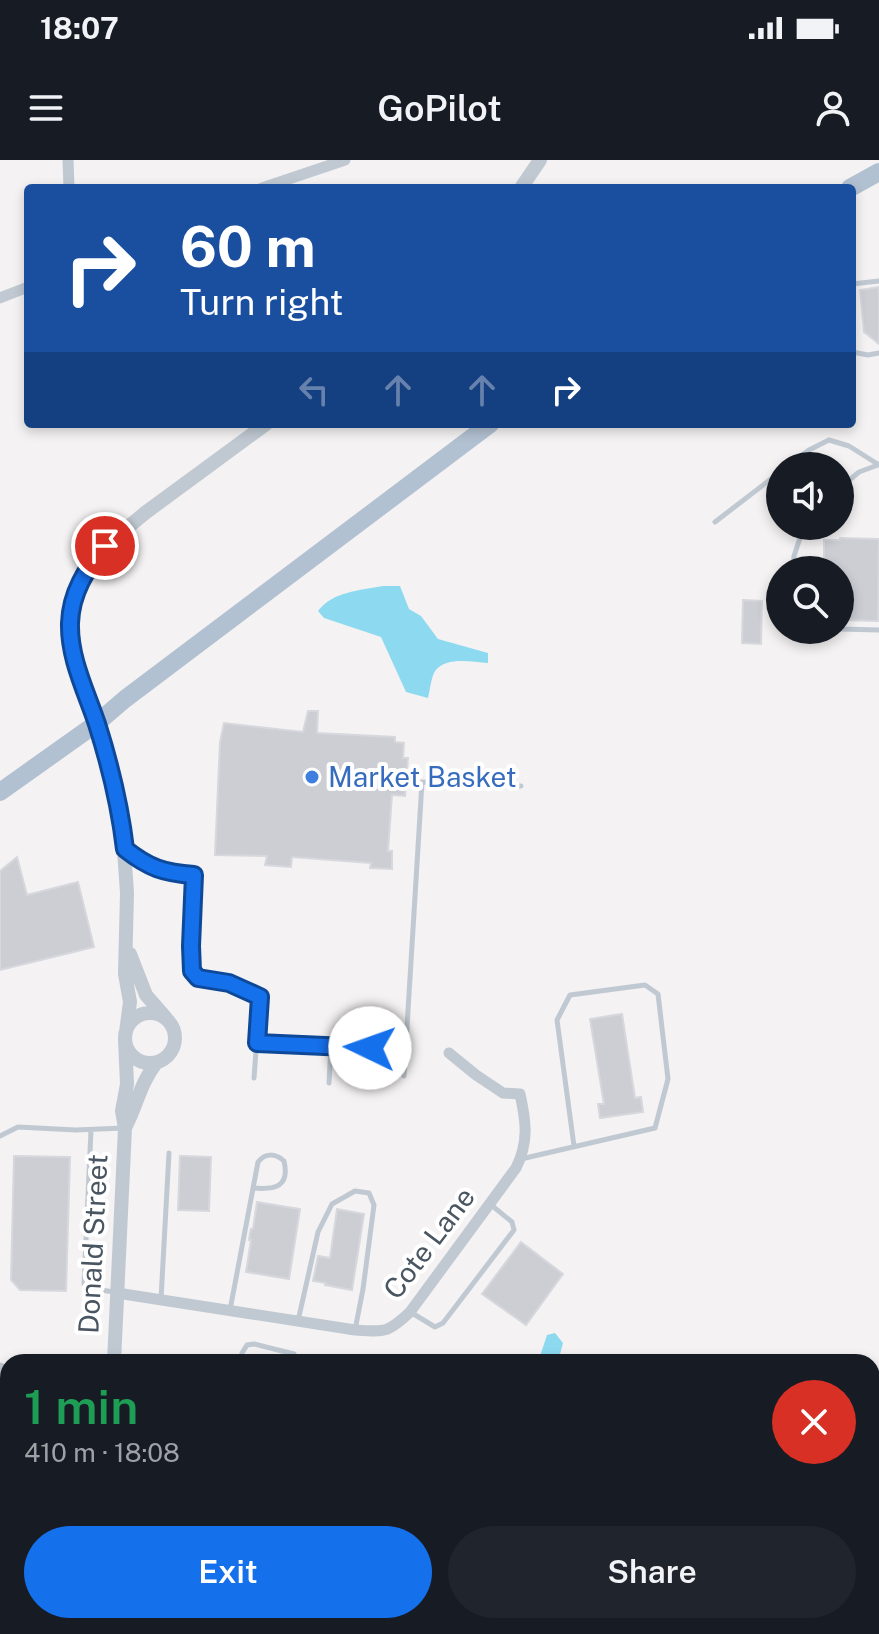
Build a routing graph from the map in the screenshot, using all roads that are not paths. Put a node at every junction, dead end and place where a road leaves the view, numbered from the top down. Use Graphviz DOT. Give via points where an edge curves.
graph roads {
  1 [pos="68,160"];
  2 [pos="345,160"];
  3 [pos="540,160"];
  4 [pos="879,172"];
  5 [pos="69,184"];
  6 [pos="274,184"];
  7 [pos="524,184"];
  8 [pos="856,185"];
  9 [pos="879,281"];
  10 [pos="856,284"];
  11 [pos="24,289"];
  12 [pos="0,298"];
  13 [pos="856,353"];
  14 [pos="879,353"];
  15 [pos="261,428"];
  16 [pos="485,428"];
  17 [pos="806,452"];
  18 [pos="879,465"];
  19 [pos="854,476"];
  20 [pos="766,483"];
  21 [pos="715,522"];
  22 [pos="854,629"];
  23 [pos="879,630"];
  24 [pos="97,723"];
  25 [pos="521,786"];
  26 [pos="0,792"];
  27 [pos="125,849"];
  28 [pos="127,942"];
  29 [pos="166,1019"];
  30 [pos="126,1036"];
  31 [pos="257,1043"];
  32 [pos="331,1046"];
  33 [pos="406,1050"];
  34 [pos="449,1053"];
  35 [pos="156,1063"];
  36 [pos="404,1076"];
  37 [pos="254,1078"];
  38 [pos="329,1083"];
  39 [pos="125,1128"];
  40 [pos="91,1130"];
  41 [pos="0,1136"];
  42 [pos="574,1146"];
  43 [pos="169,1153"];
  44 [pos="520,1159"];
  45 [pos="253,1188"];
  46 [pos="489,1203"];
  47 [pos="117,1293"];
  48 [pos="161,1301"];
  49 [pos="230,1311"];
  50 [pos="410,1312"];
  51 [pos="298,1322"];
  52 [pos="355,1330"];
  53 [pos="114,1354"];
  54 [pos="242,1354"];
  55 [pos="294,1354"];
  1 -- 5 [label="street"];
  2 -- 6 [label="street"];
  3 -- 7 [label="street"];
  4 -- 8 [label="main road"];
  9 -- 10 [label="lane"];
  11 -- 12 [label="street"];
  13 -- 14 [label="lane"];
  15 -- 24 [label="street, Donald Street" via="122,531 89,566 72,605 70,632"];
  16 -- 24 [label="main road"];
  17 -- 18 [label="lane" via="829,440"];
  18 -- 19 [label="lane"];
  20 -- 21 [label="lane"];
  22 -- 23 [label="lane"];
  24 -- 26 [label="main road"];
  24 -- 27 [label="street, Donald Street" via="119,803"];
  25 -- 33 [label="lane" via="422,782"];
  27 -- 28 [label="street, Donald Street"];
  27 -- 31 [label="lane" via="160,871 194,875 192,971 198,978 229,983 260,997"];
  28 -- 29 [label="street, Donald Street" via="146,995"];
  28 -- 30 [label="street, Donald Street"];
  29 -- 30 [label="street" via="143,1014 129,1024"];
  29 -- 35 [label="street, Donald Street" via="175,1041 169,1056"];
  30 -- 35 [label="street" via="127,1048 138,1061"];
  30 -- 39 [label="street, Donald Street"];
  31 -- 32 [label="lane"];
  31 -- 37 [label="lane"];
  32 -- 33 [label="lane"];
  32 -- 38 [label="lane"];
  33 -- 36 [label="lane"];
  34 -- 44 [label="street, Cote Lane" via="503,1093 520,1094 526,1139"];
  35 -- 39 [label="street, Donald Street"];
  39 -- 40 [label="lane"];
  39 -- 47 [label="street, Donald Street"];
  40 -- 41 [label="lane" via="18,1127"];
  40 -- 47 [label="lane" via="84,1284"];
  42 -- 42 [label="lane" via="655,1128 668,1079 658,994 645,985 570,995 557,1020"];
  42 -- 44 [label="lane"];
  43 -- 48 [label="lane"];
  44 -- 46 [label="street, Cote Lane"];
  45 -- 45 [label="lane" via="262,1157 284,1161 281,1184"];
  45 -- 49 [label="lane"];
  46 -- 50 [label="street, Cote Lane"];
  46 -- 50 [label="lane" via="514,1230 443,1323 435,1327"];
  47 -- 48 [label="street, Cote Lane"];
  47 -- 53 [label="street, Donald Street"];
  48 -- 49 [label="street, Cote Lane"];
  49 -- 51 [label="street, Cote Lane"];
  50 -- 52 [label="street, Cote Lane" via="384,1330"];
  51 -- 52 [label="street, Cote Lane"];
  51 -- 52 [label="lane" via="318,1232 332,1204 355,1191 369,1193 374,1205"];
  54 -- 55 [label="lane" via="254,1344"];
}
